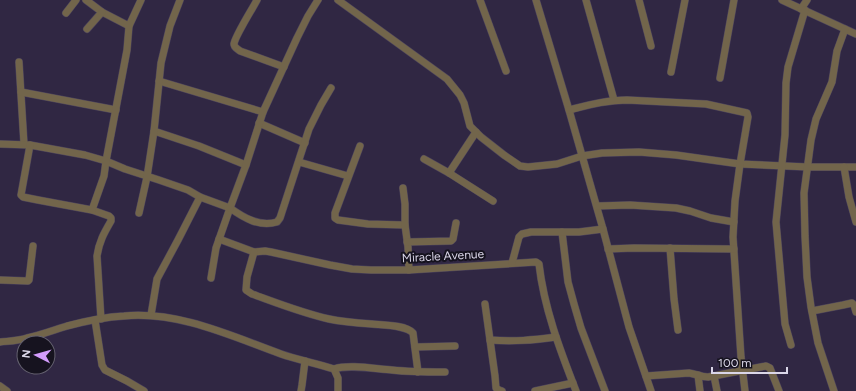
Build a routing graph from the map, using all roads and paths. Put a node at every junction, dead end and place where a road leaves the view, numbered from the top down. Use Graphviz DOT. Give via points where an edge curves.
graph roads {
  1 [pos="76,0"];
  2 [pos="86,0"];
  3 [pos="141,0"];
  4 [pos="180,0"];
  5 [pos="257,0"];
  6 [pos="318,0"];
  7 [pos="338,0"];
  8 [pos="480,0"];
  9 [pos="536,0"];
  10 [pos="586,0"];
  11 [pos="639,0"];
  12 [pos="685,0"];
  13 [pos="734,0"];
  14 [pos="782,0"];
  15 [pos="807,0"];
  16 [pos="803,10"];
  17 [pos="102,12"];
  18 [pos="66,13"];
  19 [pos="129,26"];
  20 [pos="87,29"];
  21 [pos="845,29"];
  22 [pos="856,34"];
  23 [pos="651,46"];
  24 [pos="19,62"];
  25 [pos="284,67"];
  26 [pos="506,71"];
  27 [pos="671,72"];
  28 [pos="720,78"];
  29 [pos="159,82"];
  30 [pos="331,88"];
  31 [pos="20,92"];
  32 [pos="614,100"];
  33 [pos="116,110"];
  34 [pos="569,110"];
  35 [pos="263,112"];
  36 [pos="259,123"];
  37 [pos="154,131"];
  38 [pos="476,132"];
  39 [pos="305,143"];
  40 [pos="0,144"];
  41 [pos="27,144"];
  42 [pos="360,146"];
  43 [pos="582,156"];
  44 [pos="424,159"];
  45 [pos="106,161"];
  46 [pos="299,162"];
  47 [pos="740,164"];
  48 [pos="246,165"];
  49 [pos="781,166"];
  50 [pos="808,167"];
  51 [pos="844,167"];
  52 [pos="856,167"];
  53 [pos="449,173"];
  54 [pos="348,176"];
  55 [pos="148,177"];
  56 [pos="403,188"];
  57 [pos="200,197"];
  58 [pos="493,201"];
  59 [pos="597,206"];
  60 [pos="230,208"];
  61 [pos="92,210"];
  62 [pos="139,213"];
  63 [pos="734,222"];
  64 [pos="856,222"];
  65 [pos="456,223"];
  66 [pos="405,225"];
  67 [pos="603,229"];
  68 [pos="562,232"];
  69 [pos="219,239"];
  70 [pos="408,242"];
  71 [pos="33,246"];
  72 [pos="670,248"];
  73 [pos="608,249"];
  74 [pos="734,249"];
  75 [pos="254,252"];
  76 [pos="512,263"];
  77 [pos="409,270"];
  78 [pos="211,278"];
  79 [pos="0,280"];
  80 [pos="485,304"];
  81 [pos="812,311"];
  82 [pos="856,312"];
  83 [pos="151,315"];
  84 [pos="98,319"];
  85 [pos="678,330"];
  86 [pos="556,337"];
  87 [pos="490,340"];
  88 [pos="0,342"];
  89 [pos="791,345"];
  90 [pos="455,346"];
  91 [pos="415,347"];
  92 [pos="305,362"];
  93 [pos="334,369"];
  94 [pos="743,371"];
  95 [pos="418,372"];
  96 [pos="444,372"];
  97 [pos="698,375"];
  98 [pos="646,376"];
  99 [pos="714,376"];
  100 [pos="573,383"];
  101 [pos="0,386"];
  102 [pos="131,388"];
  103 [pos="6,391"];
  104 [pos="144,391"];
  105 [pos="301,391"];
  106 [pos="338,391"];
  107 [pos="502,391"];
  108 [pos="535,391"];
  109 [pos="576,391"];
  110 [pos="605,391"];
  111 [pos="651,391"];
  112 [pos="700,391"];
  113 [pos="717,391"];
  114 [pos="745,391"];
  115 [pos="779,391"];
  116 [pos="834,391"];
  1 -- 18 [label="street"];
  2 -- 17 [label="street"];
  3 -- 19 [label="street"];
  4 -- 29 [label="street" via="165,42"];
  5 -- 25 [label="street" via="234,46 240,51"];
  6 -- 25 [label="street"];
  7 -- 38 [label="street" via="447,79 460,95 470,126"];
  8 -- 26 [label="street"];
  9 -- 34 [label="street"];
  10 -- 32 [label="street"];
  11 -- 23 [label="street"];
  12 -- 27 [label="street"];
  13 -- 28 [label="street"];
  14 -- 16 [label="street"];
  15 -- 16 [label="street"];
  16 -- 21 [label="street"];
  16 -- 49 [label="street" via="788,66"];
  17 -- 19 [label="street"];
  17 -- 20 [label="street"];
  19 -- 33 [label="street"];
  21 -- 22 [label="street"];
  21 -- 50 [label="street" via="837,51 832,82 816,120"];
  24 -- 31 [label="street"];
  25 -- 35 [label="street"];
  29 -- 35 [label="street"];
  29 -- 37 [label="street"];
  30 -- 39 [label="street" via="312,123"];
  31 -- 33 [label="street"];
  31 -- 41 [label="street"];
  32 -- 34 [label="street"];
  32 -- 47 [label="street" via="706,104 747,113"];
  33 -- 45 [label="street"];
  34 -- 43 [label="street"];
  35 -- 36 [label="street"];
  36 -- 39 [label="street"];
  36 -- 48 [label="street"];
  37 -- 48 [label="street"];
  37 -- 55 [label="street"];
  38 -- 43 [label="street" via="520,166 556,164"];
  38 -- 53 [label="street"];
  39 -- 46 [label="street"];
  40 -- 41 [label="street"];
  41 -- 45 [label="street"];
  41 -- 61 [label="street" via="21,195"];
  42 -- 54 [label="street"];
  43 -- 47 [label="street" via="602,153 646,153"];
  43 -- 59 [label="street"];
  44 -- 53 [label="street"];
  45 -- 55 [label="street"];
  45 -- 61 [label="street" via="104,176"];
  46 -- 54 [label="street"];
  46 -- 60 [label="street" via="277,222 264,224 251,221"];
  47 -- 49 [label="street"];
  47 -- 63 [label="street"];
  48 -- 60 [label="street"];
  49 -- 50 [label="street"];
  49 -- 89 [label="street" via="776,222 784,324"];
  50 -- 51 [label="street"];
  50 -- 81 [label="street" via="804,193 805,236"];
  51 -- 52 [label="street"];
  51 -- 64 [label="street"];
  53 -- 58 [label="street"];
  54 -- 66 [label="street" via="335,213 336,219 368,224"];
  55 -- 57 [label="street" via="188,190"];
  55 -- 62 [label="street"];
  56 -- 66 [label="street"];
  57 -- 60 [label="street"];
  57 -- 83 [label="street" via="158,279"];
  59 -- 63 [label="street" via="676,208"];
  59 -- 67 [label="street"];
  60 -- 69 [label="street"];
  61 -- 84 [label="street" via="111,218 98,246"];
  63 -- 74 [label="street"];
  65 -- 70 [label="street" via="454,239 450,241"];
  66 -- 70 [label="street"];
  67 -- 68 [label="street"];
  67 -- 73 [label="street"];
  68 -- 76 [label="street" via="522,234"];
  68 -- 110 [label="street" via="568,282 581,328"];
  69 -- 75 [label="street, Miracle Avenue"];
  69 -- 78 [label="street"];
  70 -- 77 [label="street"];
  71 -- 79 [label="street" via="29,280"];
  72 -- 73 [label="street"];
  72 -- 74 [label="street"];
  72 -- 85 [label="street"];
  73 -- 98 [label="street" via="629,327"];
  74 -- 94 [label="street"];
  75 -- 77 [label="street, Miracle Avenue" via="271,252 352,269"];
  75 -- 91 [label="street" via="246,290 252,294 327,318 410,330 413,333"];
  76 -- 77 [label="street, Miracle Avenue"];
  76 -- 86 [label="street, Miracle Avenue" via="534,261 539,264 546,303"];
  80 -- 87 [label="street"];
  81 -- 82 [label="street" via="852,303"];
  81 -- 116 [label="street" via="818,343"];
  83 -- 84 [label="street"];
  83 -- 92 [label="street" via="209,327"];
  84 -- 88 [label="street" via="26,339"];
  84 -- 102 [label="street" via="102,365 105,370 127,380"];
  86 -- 87 [label="street" via="511,342"];
  86 -- 100 [label="street, Miracle Avenue"];
  87 -- 107 [label="street" via="496,388"];
  90 -- 91 [label="street"];
  91 -- 95 [label="street"];
  92 -- 93 [label="street"];
  92 -- 105 [label="street"];
  93 -- 95 [label="street" via="340,367"];
  93 -- 106 [label="street" via="338,378"];
  94 -- 99 [label="street"];
  94 -- 114 [label="street"];
  94 -- 115 [label="street" via="766,366 770,368"];
  95 -- 96 [label="street"];
  97 -- 98 [label="street" via="689,373"];
  97 -- 99 [label="street"];
  97 -- 112 [label="street"];
  98 -- 111 [label="street"];
  99 -- 113 [label="street"];
  100 -- 108 [label="street"];
  100 -- 109 [label="street, Miracle Avenue"];
  101 -- 103 [label="street"];
  102 -- 104 [label="street"];
}
